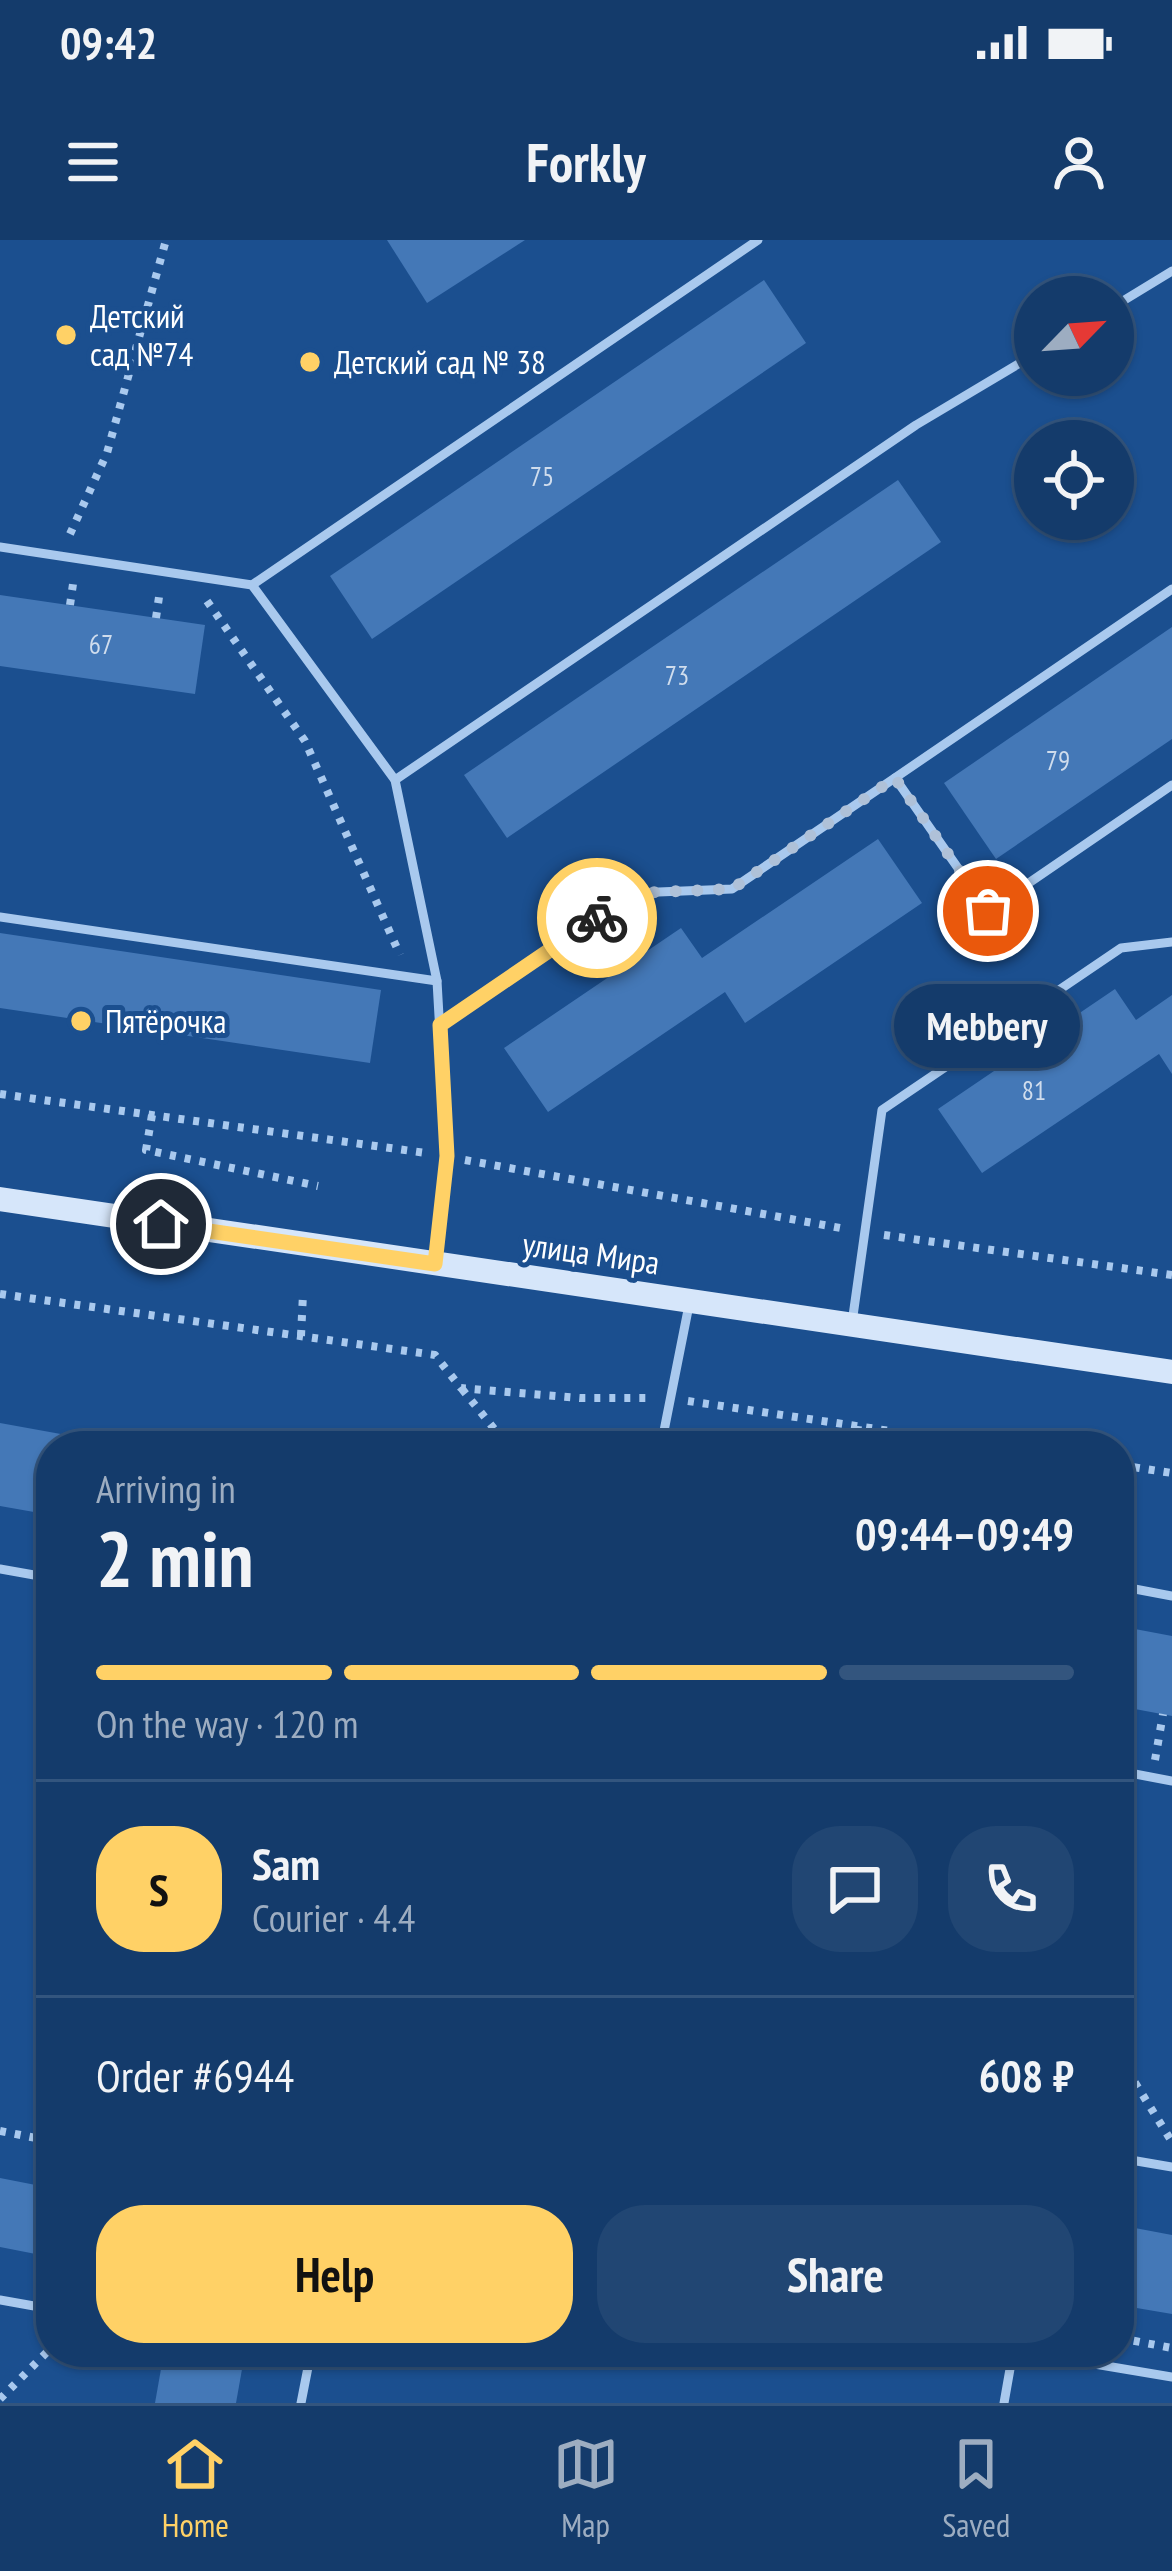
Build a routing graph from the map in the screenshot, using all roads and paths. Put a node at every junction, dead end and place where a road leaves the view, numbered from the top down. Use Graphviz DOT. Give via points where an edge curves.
graph roads {
  1 [pos="166,240"];
  2 [pos="758,240"];
  3 [pos="1172,271"];
  4 [pos="1134,294"];
  5 [pos="1014,366"];
  6 [pos="0,548"];
  7 [pos="59,556"];
  8 [pos="188,576"];
  9 [pos="252,585"];
  10 [pos="1172,589"];
  11 [pos="895,778"];
  12 [pos="395,780"];
  13 [pos="1172,785"];
  14 [pos="0,917"];
  15 [pos="1172,943"];
  16 [pos="410,977"];
  17 [pos="437,981"];
  18 [pos="440,1025"];
  19 [pos="0,1094"];
  20 [pos="152,1114"];
  21 [pos="447,1156"];
  22 [pos="318,1186"];
  23 [pos="0,1199"];
  24 [pos="864,1232"];
  25 [pos="435,1264"];
  26 [pos="1172,1275"];
  27 [pos="0,1294"];
  28 [pos="303,1294"];
  29 [pos="690,1300"];
  30 [pos="851,1323"];
  31 [pos="301,1336"];
  32 [pos="1172,1372"];
  33 [pos="461,1388"];
  34 [pos="670,1398"];
  35 [pos="858,1426"];
  36 [pos="496,1431"];
  37 [pos="664,1431"];
  38 [pos="857,1431"];
  39 [pos="891,1431"];
  40 [pos="1134,1467"];
  41 [pos="1172,1473"];
  42 [pos="0,1569"];
  43 [pos="36,1575"];
  44 [pos="1134,1589"];
  45 [pos="1172,1596"];
  46 [pos="1163,1714"];
  47 [pos="1134,1774"];
  48 [pos="1152,1777"];
  49 [pos="1172,1781"];
  50 [pos="1134,2080"];
  51 [pos="0,2131"];
  52 [pos="36,2138"];
  53 [pos="1172,2142"];
  54 [pos="1134,2161"];
  55 [pos="1172,2168"];
  56 [pos="0,2300"];
  57 [pos="36,2306"];
  58 [pos="1134,2341"];
  59 [pos="1172,2348"];
  60 [pos="36,2363"];
  61 [pos="308,2367"];
  62 [pos="1010,2367"];
  63 [pos="1109,2367"];
  64 [pos="1172,2378"];
  65 [pos="0,2399"];
  66 [pos="301,2403"];
  67 [pos="1004,2403"];
  1 -- 7 [label="path" via="107,453"];
  2 -- 9 [label="lane"];
  3 -- 4 [label="lane"];
  5 -- 12 [label="lane"];
  6 -- 7 [label="lane"];
  7 -- 8 [label="lane"];
  8 -- 9 [label="lane"];
  8 -- 16 [label="path" via="305,741"];
  9 -- 12 [label="lane"];
  10 -- 11 [label="lane"];
  11 -- 13 [label="lane" via="988,911"];
  11 -- 18 [label="lane" via="732,889 634,893"];
  12 -- 17 [label="lane"];
  14 -- 16 [label="lane"];
  15 -- 24 [label="lane" via="1121,948 882,1110"];
  16 -- 17 [label="lane"];
  17 -- 18 [label="lane"];
  18 -- 21 [label="lane"];
  19 -- 20 [label="path"];
  20 -- 21 [label="path"];
  20 -- 22 [label="path" via="146,1150"];
  21 -- 24 [label="path"];
  21 -- 25 [label="lane"];
  23 -- 25 [label="main road, улица Мира"];
  24 -- 26 [label="path"];
  24 -- 30 [label="lane"];
  25 -- 29 [label="main road, улица Мира"];
  27 -- 31 [label="path"];
  28 -- 31 [label="path"];
  29 -- 30 [label="main road, улица Мира"];
  29 -- 34 [label="lane"];
  30 -- 32 [label="main road, улица Мира"];
  31 -- 33 [label="path" via="435,1354"];
  33 -- 34 [label="path"];
  33 -- 36 [label="path"];
  34 -- 35 [label="path"];
  34 -- 37 [label="lane"];
  35 -- 38 [label="path"];
  35 -- 39 [label="path"];
  40 -- 41 [label="path"];
  42 -- 43 [label="lane"];
  44 -- 45 [label="lane"];
  46 -- 48 [label="path"];
  47 -- 48 [label="lane"];
  48 -- 49 [label="lane"];
  50 -- 53 [label="path"];
  51 -- 52 [label="path"];
  54 -- 55 [label="lane"];
  56 -- 57 [label="lane"];
  58 -- 59 [label="path"];
  60 -- 65 [label="path"];
  61 -- 66 [label="lane"];
  62 -- 67 [label="lane"];
  63 -- 64 [label="lane"];
}
